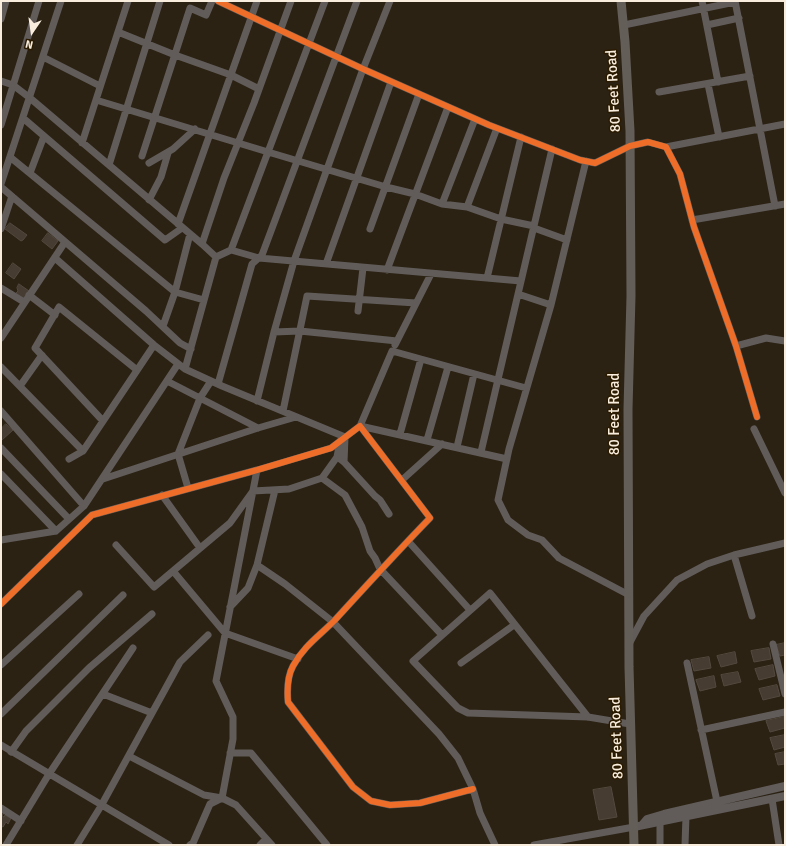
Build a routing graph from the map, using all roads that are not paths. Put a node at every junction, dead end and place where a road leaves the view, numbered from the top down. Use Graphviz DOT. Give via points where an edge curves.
graph roads {
  1 [pos="6,1"];
  2 [pos="39,1"];
  3 [pos="61,1"];
  4 [pos="128,1"];
  5 [pos="160,1"];
  6 [pos="212,1"];
  7 [pos="218,1"];
  8 [pos="257,1"];
  9 [pos="291,1"];
  10 [pos="325,1"];
  11 [pos="357,1"];
  12 [pos="390,1"];
  13 [pos="621,1"];
  14 [pos="702,1"];
  15 [pos="735,2"];
  16 [pos="704,9"];
  17 [pos="252,17"];
  18 [pos="739,18"];
  19 [pos="1,19"];
  20 [pos="624,25"];
  21 [pos="707,25"];
  22 [pos="280,30"];
  23 [pos="118,32"];
  24 [pos="147,43"];
  25 [pos="309,44"];
  26 [pos="174,55"];
  27 [pos="336,57"];
  28 [pos="43,58"];
  29 [pos="362,69"];
  30 [pos="231,76"];
  31 [pos="750,76"];
  32 [pos="1,82"];
  33 [pos="390,82"];
  34 [pos="718,82"];
  35 [pos="708,84"];
  36 [pos="13,85"];
  37 [pos="100,86"];
  38 [pos="259,89"];
  39 [pos="659,92"];
  40 [pos="419,94"];
  41 [pos="30,98"];
  42 [pos="96,100"];
  43 [pos="448,107"];
  44 [pos="127,108"];
  45 [pos="154,117"];
  46 [pos="23,118"];
  47 [pos="475,119"];
  48 [pos="785,124"];
  49 [pos="1,125"];
  50 [pos="497,128"];
  51 [pos="760,129"];
  52 [pos="195,130"];
  53 [pos="210,134"];
  54 [pos="44,136"];
  55 [pos="719,137"];
  56 [pos="522,138"];
  57 [pos="82,143"];
  58 [pos="238,143"];
  59 [pos="630,146"];
  60 [pos="666,147"];
  61 [pos="552,149"];
  62 [pos="268,152"];
  63 [pos="168,153"];
  64 [pos="142,156"];
  65 [pos="10,157"];
  66 [pos="297,161"];
  67 [pos="586,161"];
  68 [pos="150,163"];
  69 [pos="109,165"];
  70 [pos="328,169"];
  71 [pos="30,173"];
  72 [pos="356,178"];
  73 [pos="1,185"];
  74 [pos="386,187"];
  75 [pos="415,194"];
  76 [pos="12,196"];
  77 [pos="149,200"];
  78 [pos="442,204"];
  79 [pos="785,204"];
  80 [pos="775,206"];
  81 [pos="468,208"];
  82 [pos="502,219"];
  83 [pos="692,220"];
  84 [pos="180,226"];
  85 [pos="534,226"];
  86 [pos="1,229"];
  87 [pos="370,229"];
  88 [pos="190,234"];
  89 [pos="567,240"];
  90 [pos="65,242"];
  91 [pos="202,244"];
  92 [pos="231,250"];
  93 [pos="216,257"];
  94 [pos="55,258"];
  95 [pos="259,258"];
  96 [pos="294,261"];
  97 [pos="326,264"];
  98 [pos="363,268"];
  99 [pos="387,270"];
  100 [pos="431,274"];
  101 [pos="487,278"];
  102 [pos="521,281"];
  103 [pos="1,288"];
  104 [pos="175,292"];
  105 [pos="518,294"];
  106 [pos="27,298"];
  107 [pos="204,300"];
  108 [pos="359,300"];
  109 [pos="416,304"];
  110 [pos="551,305"];
  111 [pos="358,311"];
  112 [pos="55,314"];
  113 [pos="163,326"];
  114 [pos="274,332"];
  115 [pos="300,332"];
  116 [pos="1,338"];
  117 [pos="397,341"];
  118 [pos="785,341"];
  119 [pos="154,345"];
  120 [pos="736,346"];
  121 [pos="191,349"];
  122 [pos="392,350"];
  123 [pos="42,355"];
  124 [pos="421,359"];
  125 [pos="178,364"];
  126 [pos="1,367"];
  127 [pos="448,367"];
  128 [pos="186,369"];
  129 [pos="137,370"];
  130 [pos="474,374"];
  131 [pos="167,381"];
  132 [pos="498,381"];
  133 [pos="214,382"];
  134 [pos="20,386"];
  135 [pos="526,388"];
  136 [pos="200,398"];
  137 [pos="257,401"];
  138 [pos="1,411"];
  139 [pos="283,411"];
  140 [pos="296,416"];
  141 [pos="757,417"];
  142 [pos="103,421"];
  143 [pos="360,426"];
  144 [pos="258,428"];
  145 [pos="754,429"];
  146 [pos="400,434"];
  147 [pos="343,439"];
  148 [pos="427,440"];
  149 [pos="442,444"];
  150 [pos="456,447"];
  151 [pos="1,448"];
  152 [pos="83,451"];
  153 [pos="481,452"];
  154 [pos="178,454"];
  155 [pos="337,457"];
  156 [pos="69,459"];
  157 [pos="507,459"];
  158 [pos="344,462"];
  159 [pos="257,470"];
  160 [pos="1,474"];
  161 [pos="322,478"];
  162 [pos="103,479"];
  163 [pos="402,480"];
  164 [pos="188,488"];
  165 [pos="275,490"];
  166 [pos="253,491"];
  167 [pos="785,493"];
  168 [pos="162,495"];
  169 [pos="84,506"];
  170 [pos="389,514"];
  171 [pos="69,519"];
  172 [pos="56,531"];
  173 [pos="4,540"];
  174 [pos="408,541"];
  175 [pos="785,543"];
  176 [pos="1,545"];
  177 [pos="116,545"];
  178 [pos="200,548"];
  179 [pos="734,555"];
  180 [pos="257,565"];
  181 [pos="380,569"];
  182 [pos="173,570"];
  183 [pos="78,594"];
  184 [pos="123,595"];
  185 [pos="629,595"];
  186 [pos="1,604"];
  187 [pos="230,607"];
  188 [pos="470,610"];
  189 [pos="152,614"];
  190 [pos="752,616"];
  191 [pos="333,622"];
  192 [pos="514,625"];
  193 [pos="225,633"];
  194 [pos="208,635"];
  195 [pos="442,636"];
  196 [pos="773,644"];
  197 [pos="629,645"];
  198 [pos="134,648"];
  199 [pos="298,658"];
  200 [pos="461,663"];
  201 [pos="686,663"];
  202 [pos="1,665"];
  203 [pos="103,694"];
  204 [pos="785,694"];
  205 [pos="785,712"];
  206 [pos="152,713"];
  207 [pos="1,714"];
  208 [pos="588,717"];
  209 [pos="630,724"];
  210 [pos="701,730"];
  211 [pos="1,746"];
  212 [pos="11,752"];
  213 [pos="230,753"];
  214 [pos="129,756"];
  215 [pos="49,774"];
  216 [pos="785,786"];
  217 [pos="473,788"];
  218 [pos="785,796"];
  219 [pos="222,798"];
  220 [pos="772,798"];
  221 [pos="718,804"];
  222 [pos="101,806"];
  223 [pos="1,808"];
  224 [pos="686,816"];
  225 [pos="21,821"];
  226 [pos="660,822"];
  227 [pos="638,826"];
  228 [pos="266,839"];
  229 [pos="6,845"];
  230 [pos="77,845"];
  231 [pos="169,845"];
  232 [pos="190,845"];
  233 [pos="260,845"];
  234 [pos="272,845"];
  235 [pos="328,845"];
  236 [pos="496,845"];
  237 [pos="534,845"];
  238 [pos="634,845"];
  239 [pos="660,845"];
  240 [pos="685,845"];
  241 [pos="779,845"];
  1 -- 19 [label="street"];
  2 -- 36 [label="street"];
  3 -- 28 [label="street"];
  4 -- 23 [label="street"];
  5 -- 24 [label="street"];
  6 -- 26 [label="street" via="206,15 190,8"];
  7 -- 17 [label="street"];
  8 -- 17 [label="street"];
  9 -- 22 [label="street"];
  10 -- 25 [label="street"];
  11 -- 27 [label="street"];
  12 -- 29 [label="street"];
  13 -- 20 [label="main road, 80 Feet Road"];
  14 -- 16 [label="street"];
  15 -- 16 [label="street"];
  15 -- 18 [label="street"];
  16 -- 20 [label="street"];
  16 -- 21 [label="street"];
  17 -- 22 [label="street"];
  17 -- 30 [label="street"];
  18 -- 21 [label="street"];
  18 -- 31 [label="street"];
  20 -- 59 [label="main road, 80 Feet Road"];
  21 -- 34 [label="street"];
  22 -- 25 [label="street"];
  22 -- 38 [label="street"];
  23 -- 24 [label="street"];
  23 -- 37 [label="street"];
  24 -- 26 [label="street"];
  24 -- 44 [label="street"];
  25 -- 27 [label="street"];
  25 -- 62 [label="street"];
  26 -- 30 [label="street"];
  26 -- 45 [label="street"];
  27 -- 29 [label="street"];
  27 -- 66 [label="street"];
  28 -- 37 [label="street"];
  28 -- 41 [label="street"];
  29 -- 33 [label="street"];
  29 -- 70 [label="street"];
  30 -- 38 [label="street"];
  30 -- 53 [label="street"];
  31 -- 34 [label="street"];
  31 -- 51 [label="street"];
  32 -- 36 [label="street"];
  33 -- 40 [label="street"];
  33 -- 72 [label="street"];
  34 -- 35 [label="street"];
  35 -- 39 [label="street"];
  35 -- 55 [label="street"];
  36 -- 41 [label="street"];
  36 -- 49 [label="street"];
  37 -- 42 [label="street"];
  38 -- 58 [label="street"];
  40 -- 43 [label="street"];
  40 -- 74 [label="street"];
  41 -- 46 [label="street"];
  41 -- 57 [label="street"];
  42 -- 44 [label="street"];
  42 -- 57 [label="street"];
  43 -- 47 [label="street"];
  43 -- 75 [label="street"];
  44 -- 45 [label="street"];
  44 -- 69 [label="street"];
  45 -- 52 [label="street"];
  45 -- 64 [label="street"];
  46 -- 54 [label="street"];
  46 -- 65 [label="street"];
  47 -- 50 [label="street"];
  47 -- 78 [label="street"];
  48 -- 51 [label="street"];
  50 -- 56 [label="street"];
  50 -- 81 [label="street"];
  51 -- 55 [label="street"];
  51 -- 80 [label="street"];
  52 -- 53 [label="street"];
  52 -- 63 [label="street"];
  53 -- 58 [label="street"];
  53 -- 84 [label="street"];
  54 -- 71 [label="street"];
  54 -- 84 [label="street" via="165,240"];
  55 -- 60 [label="street"];
  56 -- 61 [label="street"];
  56 -- 82 [label="street"];
  57 -- 69 [label="street"];
  58 -- 62 [label="street"];
  58 -- 91 [label="street"];
  59 -- 60 [label="street" via="648,142"];
  59 -- 67 [label="street" via="595,163"];
  59 -- 185 [label="main road, 80 Feet Road"];
  60 -- 83 [label="street" via="680,174"];
  61 -- 67 [label="street"];
  61 -- 85 [label="street"];
  62 -- 66 [label="street"];
  62 -- 92 [label="street"];
  63 -- 68 [label="street"];
  63 -- 77 [label="street" via="162,177"];
  65 -- 71 [label="street"];
  65 -- 73 [label="street"];
  66 -- 70 [label="street"];
  66 -- 95 [label="street"];
  67 -- 89 [label="street"];
  69 -- 77 [label="street"];
  70 -- 72 [label="street"];
  70 -- 96 [label="street"];
  71 -- 104 [label="street"];
  72 -- 74 [label="street"];
  72 -- 97 [label="street"];
  73 -- 76 [label="street"];
  74 -- 75 [label="street"];
  74 -- 87 [label="street"];
  75 -- 78 [label="street"];
  75 -- 99 [label="street"];
  76 -- 86 [label="street"];
  76 -- 90 [label="street"];
  77 -- 84 [label="street"];
  78 -- 81 [label="street"];
  79 -- 80 [label="street"];
  80 -- 83 [label="street"];
  81 -- 82 [label="street"];
  82 -- 85 [label="street"];
  82 -- 101 [label="street"];
  83 -- 120 [label="street"];
  84 -- 88 [label="street"];
  85 -- 89 [label="street"];
  85 -- 102 [label="street"];
  88 -- 91 [label="street"];
  88 -- 104 [label="street"];
  89 -- 110 [label="street"];
  90 -- 94 [label="street"];
  90 -- 113 [label="street"];
  91 -- 93 [label="street"];
  92 -- 93 [label="street"];
  92 -- 95 [label="street"];
  93 -- 107 [label="street"];
  94 -- 106 [label="street"];
  94 -- 119 [label="street"];
  95 -- 96 [label="street"];
  95 -- 133 [label="street" via="252,264"];
  96 -- 97 [label="street"];
  96 -- 114 [label="street"];
  97 -- 98 [label="street"];
  98 -- 99 [label="street"];
  98 -- 108 [label="street"];
  99 -- 100 [label="street"];
  100 -- 101 [label="street"];
  100 -- 109 [label="street"];
  101 -- 102 [label="street"];
  102 -- 105 [label="street"];
  103 -- 106 [label="street"];
  104 -- 107 [label="street"];
  104 -- 113 [label="street"];
  105 -- 110 [label="street"];
  105 -- 132 [label="street"];
  106 -- 112 [label="street"];
  106 -- 116 [label="street"];
  107 -- 121 [label="street"];
  108 -- 109 [label="street"];
  108 -- 111 [label="street"];
  108 -- 115 [label="street" via="307,296"];
  109 -- 117 [label="street"];
  110 -- 135 [label="street"];
  112 -- 123 [label="street" via="35,348"];
  112 -- 129 [label="street" via="59,307"];
  113 -- 121 [label="street" via="180,343"];
  114 -- 115 [label="street"];
  114 -- 137 [label="street"];
  115 -- 117 [label="street"];
  115 -- 139 [label="street"];
  117 -- 122 [label="street"];
  118 -- 120 [label="street" via="766,338"];
  119 -- 125 [label="street"];
  119 -- 129 [label="street"];
  120 -- 141 [label="street"];
  121 -- 128 [label="street"];
  122 -- 124 [label="street"];
  122 -- 143 [label="street"];
  123 -- 134 [label="street"];
  123 -- 142 [label="street"];
  124 -- 127 [label="street"];
  124 -- 146 [label="street"];
  125 -- 128 [label="street"];
  125 -- 131 [label="street"];
  126 -- 134 [label="street"];
  127 -- 130 [label="street"];
  127 -- 148 [label="street"];
  128 -- 133 [label="street"];
  129 -- 142 [label="street"];
  130 -- 132 [label="street"];
  130 -- 150 [label="street"];
  131 -- 136 [label="street"];
  131 -- 162 [label="street"];
  132 -- 135 [label="street"];
  132 -- 153 [label="street"];
  133 -- 136 [label="street"];
  133 -- 137 [label="street"];
  134 -- 152 [label="street"];
  135 -- 157 [label="street"];
  136 -- 144 [label="street"];
  136 -- 154 [label="street"];
  137 -- 139 [label="street"];
  138 -- 169 [label="street"];
  139 -- 140 [label="street"];
  140 -- 144 [label="street"];
  140 -- 147 [label="street"];
  142 -- 152 [label="street"];
  143 -- 146 [label="street"];
  143 -- 147 [label="street"];
  143 -- 163 [label="street"];
  144 -- 154 [label="street"];
  145 -- 167 [label="street"];
  146 -- 148 [label="street"];
  147 -- 155 [label="street"];
  147 -- 158 [label="street"];
  147 -- 159 [label="street" via="331,448"];
  148 -- 149 [label="street"];
  149 -- 150 [label="street"];
  149 -- 163 [label="street"];
  150 -- 153 [label="street"];
  151 -- 171 [label="street"];
  152 -- 156 [label="street"];
  153 -- 157 [label="street"];
  154 -- 162 [label="street"];
  154 -- 164 [label="street"];
  155 -- 158 [label="street"];
  155 -- 161 [label="street"];
  157 -- 185 [label="street" via="498,500 508,520 528,536 542,540 559,558"];
  158 -- 170 [label="street" via="380,500"];
  159 -- 164 [label="street"];
  159 -- 166 [label="street"];
  160 -- 172 [label="street"];
  161 -- 165 [label="street" via="289,489"];
  161 -- 181 [label="street" via="346,495"];
  162 -- 169 [label="street"];
  163 -- 174 [label="street" via="430,518"];
  164 -- 168 [label="street"];
  165 -- 166 [label="street"];
  165 -- 180 [label="street"];
  166 -- 178 [label="street" via="230,523"];
  166 -- 187 [label="street"];
  168 -- 178 [label="street"];
  168 -- 186 [label="street" via="92,515"];
  169 -- 171 [label="street"];
  171 -- 172 [label="street"];
  172 -- 173 [label="street"];
  173 -- 176 [label="street"];
  174 -- 181 [label="street"];
  174 -- 188 [label="street"];
  175 -- 179 [label="street"];
  177 -- 182 [label="street" via="154,587"];
  178 -- 182 [label="street"];
  179 -- 190 [label="street"];
  179 -- 197 [label="street" via="707,564 677,580 644,616"];
  180 -- 187 [label="street" via="248,588"];
  180 -- 191 [label="street"];
  181 -- 191 [label="street"];
  181 -- 195 [label="street"];
  182 -- 193 [label="street"];
  183 -- 202 [label="street"];
  184 -- 207 [label="street"];
  185 -- 197 [label="main road, 80 Feet Road"];
  187 -- 193 [label="street"];
  188 -- 192 [label="street" via="490,593"];
  188 -- 195 [label="street"];
  189 -- 212 [label="street" via="90,668 26,731"];
  191 -- 199 [label="street"];
  191 -- 217 [label="street" via="439,734 458,758"];
  192 -- 200 [label="street"];
  192 -- 208 [label="street"];
  193 -- 199 [label="street"];
  193 -- 213 [label="street" via="216,681 233,717"];
  194 -- 206 [label="street" via="180,662"];
  195 -- 208 [label="street" via="413,661 458,708 468,713"];
  196 -- 204 [label="street"];
  197 -- 209 [label="main road, 80 Feet Road"];
  198 -- 203 [label="street"];
  199 -- 217 [label="street" via="292,667 287,687 288,702 353,787 371,801 390,805 420,803"];
  201 -- 210 [label="street"];
  203 -- 206 [label="street"];
  203 -- 215 [label="street"];
  205 -- 210 [label="street"];
  206 -- 214 [label="street"];
  208 -- 209 [label="street"];
  209 -- 227 [label="main road, 80 Feet Road"];
  210 -- 221 [label="street"];
  211 -- 212 [label="street"];
  212 -- 215 [label="street"];
  213 -- 219 [label="street"];
  213 -- 235 [label="street" via="251,753"];
  214 -- 219 [label="street" via="204,795"];
  214 -- 222 [label="street"];
  215 -- 222 [label="street"];
  215 -- 225 [label="street"];
  216 -- 221 [label="street"];
  217 -- 236 [label="street" via="480,813"];
  218 -- 220 [label="street"];
  219 -- 228 [label="street" via="236,805"];
  219 -- 232 [label="street" via="210,804"];
  220 -- 221 [label="street"];
  220 -- 241 [label="street"];
  221 -- 224 [label="street"];
  221 -- 227 [label="street" via="652,817"];
  222 -- 230 [label="street"];
  222 -- 231 [label="street"];
  223 -- 225 [label="street"];
  224 -- 226 [label="street"];
  224 -- 240 [label="street"];
  225 -- 229 [label="street"];
  226 -- 227 [label="street"];
  226 -- 239 [label="street"];
  227 -- 237 [label="street"];
  227 -- 238 [label="main road, 80 Feet Road"];
  228 -- 233 [label="street"];
  228 -- 234 [label="street"];
}
